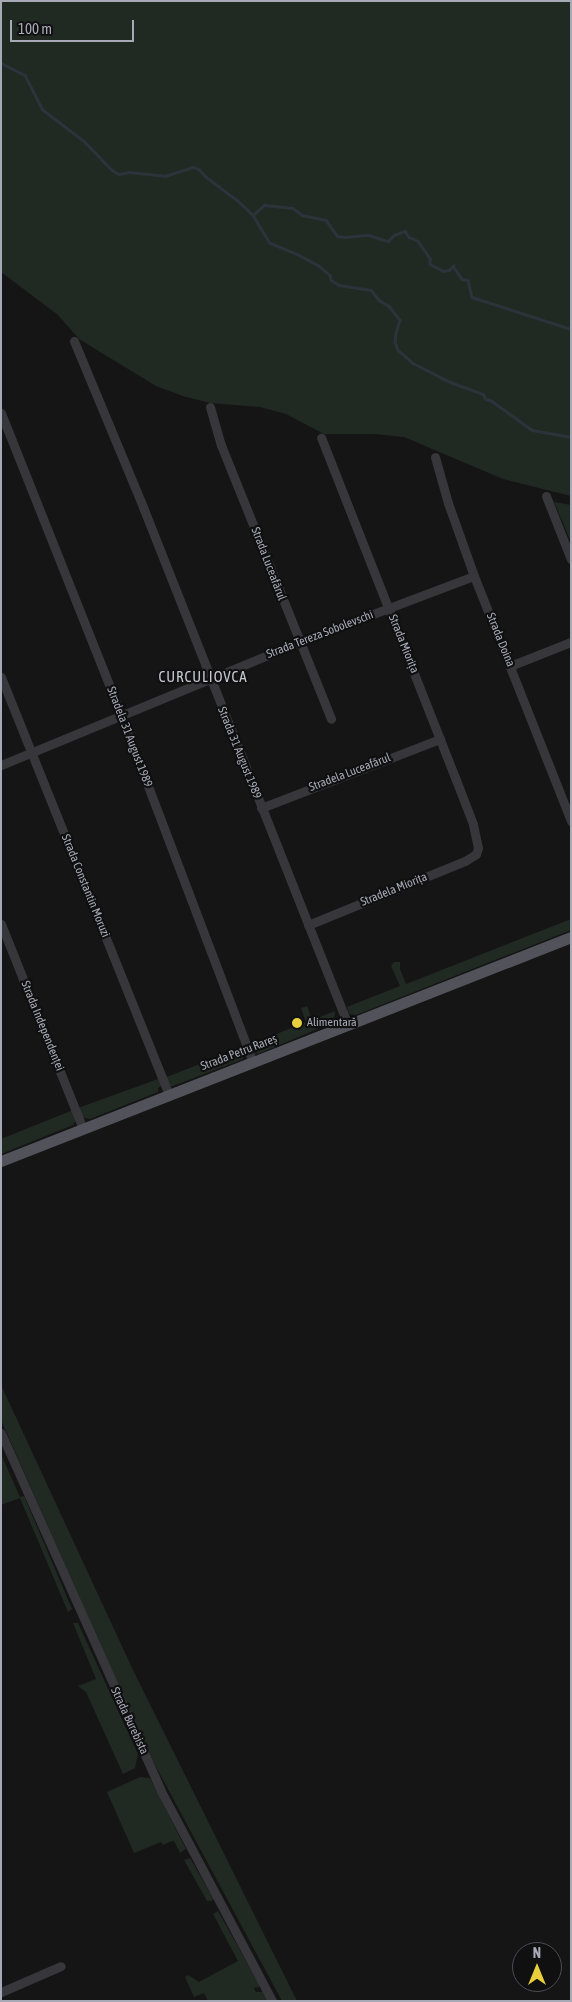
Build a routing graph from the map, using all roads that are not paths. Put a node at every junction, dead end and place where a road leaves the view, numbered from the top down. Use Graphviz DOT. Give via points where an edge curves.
graph roads {
  1 [pos="74,341"];
  2 [pos="210,407"];
  3 [pos="1,412"];
  4 [pos="321,438"];
  5 [pos="435,457"];
  6 [pos="546,496"];
  7 [pos="571,559"];
  8 [pos="474,576"];
  9 [pos="388,608"];
  10 [pos="299,642"];
  11 [pos="571,642"];
  12 [pos="510,666"];
  13 [pos="1,677"];
  14 [pos="210,679"];
  15 [pos="121,715"];
  16 [pos="331,720"];
  17 [pos="440,739"];
  18 [pos="32,753"];
  19 [pos="1,765"];
  20 [pos="261,808"];
  21 [pos="571,820"];
  22 [pos="477,852"];
  23 [pos="1,924"];
  24 [pos="308,925"];
  25 [pos="571,938"];
  26 [pos="348,1025"];
  27 [pos="253,1062"];
  28 [pos="168,1095"];
  29 [pos="83,1129"];
  30 [pos="1,1161"];
  31 [pos="1,1433"];
  32 [pos="61,1966"];
  33 [pos="1,1992"];
  34 [pos="272,2001"];
  1 -- 14 [label="street, Strada 31 August 1989"];
  2 -- 10 [label="street, Strada Luceafărul" via="221,444"];
  3 -- 15 [label="street, Stradela 31 August 1989"];
  4 -- 9 [label="street, Strada Miorița"];
  5 -- 8 [label="street, Strada Doina"];
  6 -- 7 [label="street"];
  8 -- 9 [label="street, Strada Tereza Sobolevschi"];
  8 -- 12 [label="street, Strada Doina"];
  9 -- 10 [label="street, Strada Tereza Sobolevschi"];
  9 -- 17 [label="street, Strada Miorița"];
  10 -- 14 [label="street, Strada Tereza Sobolevschi"];
  10 -- 16 [label="street, Strada Luceafărul"];
  11 -- 12 [label="street"];
  12 -- 21 [label="street, Strada Doina"];
  13 -- 18 [label="street, Strada Constantin Moruzi"];
  14 -- 15 [label="street, Strada Tereza Sobolevschi"];
  14 -- 20 [label="street, Strada 31 August 1989"];
  15 -- 18 [label="street, Strada Tereza Sobolevschi"];
  15 -- 27 [label="street, Stradela 31 August 1989"];
  17 -- 20 [label="street, Stradela Luceafărul"];
  17 -- 22 [label="street, Strada Miorița" via="473,824 478,840"];
  18 -- 19 [label="street, Strada Tereza Sobolevschi"];
  18 -- 28 [label="street, Strada Constantin Moruzi"];
  20 -- 24 [label="street, Strada 31 August 1989"];
  22 -- 24 [label="street, Stradela Miorița" via="466,861"];
  23 -- 29 [label="street, Strada Independenței"];
  24 -- 26 [label="street, Strada 31 August 1989"];
  25 -- 26 [label="main road, Strada Petru Rareș"];
  26 -- 27 [label="main road, Strada Petru Rareș"];
  27 -- 28 [label="main road, Strada Petru Rareș"];
  28 -- 29 [label="main road, Strada Petru Rareș"];
  29 -- 30 [label="main road, Strada Petru Rareș"];
  31 -- 34 [label="street, Strada Burebista" via="161,1791"];
  32 -- 33 [label="street"];
}
